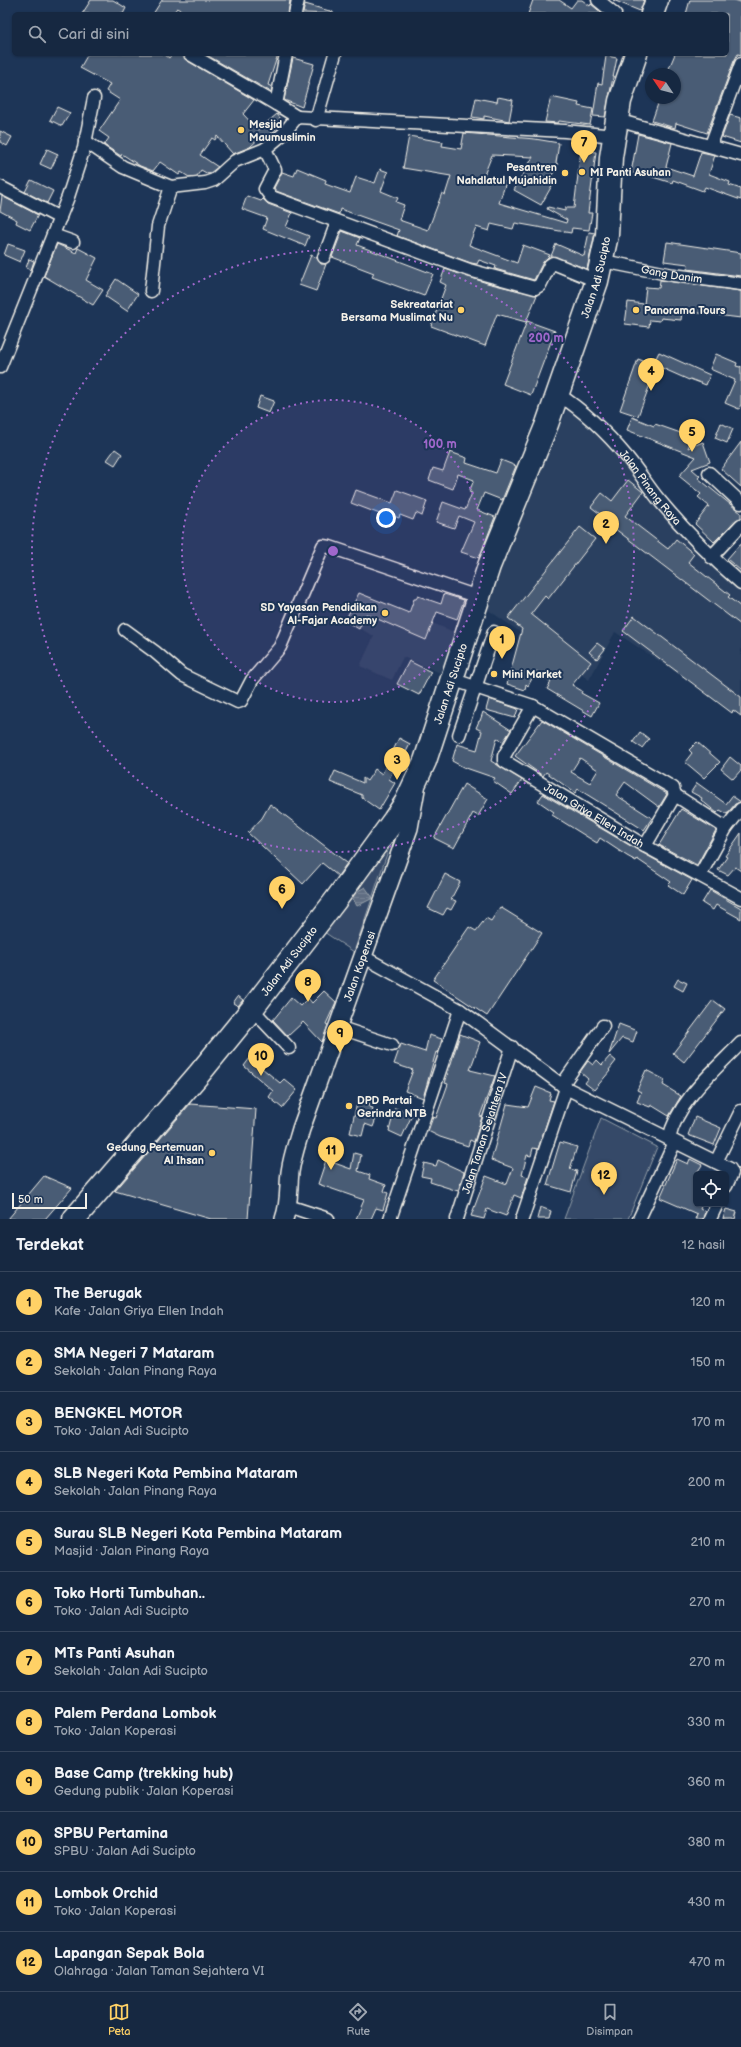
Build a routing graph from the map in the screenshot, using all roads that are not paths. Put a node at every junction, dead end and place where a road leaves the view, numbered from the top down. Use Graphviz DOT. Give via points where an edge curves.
graph roads {
  1 [pos="298,0"];
  2 [pos="598,0"];
  3 [pos="657,0"];
  4 [pos="295,12"];
  5 [pos="613,12"];
  6 [pos="653,12"];
  7 [pos="193,56"];
  8 [pos="286,56"];
  9 [pos="333,56"];
  10 [pos="635,56"];
  11 [pos="741,64"];
  12 [pos="94,98"];
  13 [pos="276,104"];
  14 [pos="297,118"];
  15 [pos="316,120"];
  16 [pos="616,128"];
  17 [pos="85,141"];
  18 [pos="712,142"];
  19 [pos="265,149"];
  20 [pos="741,156"];
  21 [pos="0,187"];
  22 [pos="171,187"];
  23 [pos="60,218"];
  24 [pos="337,222"];
  25 [pos="53,235"];
  26 [pos="73,242"];
  27 [pos="324,257"];
  28 [pos="608,267"];
  29 [pos="741,284"];
  30 [pos="151,291"];
  31 [pos="0,367"];
  32 [pos="567,400"];
  33 [pos="709,473"];
  34 [pos="741,503"];
  35 [pos="741,525"];
  36 [pos="711,557"];
  37 [pos="741,583"];
  38 [pos="478,597"];
  39 [pos="125,630"];
  40 [pos="494,632"];
  41 [pos="465,683"];
  42 [pos="533,706"];
  43 [pos="459,735"];
  44 [pos="675,795"];
  45 [pos="741,809"];
  46 [pos="401,824"];
  47 [pos="726,828"];
  48 [pos="645,846"];
  49 [pos="700,875"];
  50 [pos="741,898"];
  51 [pos="362,956"];
  52 [pos="252,1009"];
  53 [pos="460,1010"];
  54 [pos="603,1026"];
  55 [pos="338,1027"];
  56 [pos="741,1043"];
  57 [pos="392,1045"];
  58 [pos="512,1047"];
  59 [pos="289,1048"];
  60 [pos="564,1087"];
  61 [pos="741,1111"];
  62 [pos="672,1141"];
  63 [pos="716,1162"];
  64 [pos="729,1180"];
  65 [pos="716,1207"];
  66 [pos="286,1212"];
  67 [pos="643,1217"];
  68 [pos="74,1219"];
  69 [pos="328,1219"];
  70 [pos="390,1219"];
  71 [pos="457,1219"];
  72 [pos="522,1219"];
  73 [pos="710,1219"];
  1 -- 4 [label="street"];
  2 -- 5 [label="street"];
  3 -- 6 [label="highway"];
  7 -- 13 [label="street"];
  8 -- 13 [label="street"];
  9 -- 15 [label="street"];
  10 -- 16 [label="highway, Jalan Adi Sucipto" via="620,101"];
  11 -- 18 [label="street"];
  12 -- 17 [label="street"];
  13 -- 14 [label="street"];
  14 -- 15 [label="street"];
  14 -- 19 [label="street"];
  15 -- 16 [label="street" via="565,131"];
  16 -- 20 [label="street"];
  16 -- 28 [label="highway, Jalan Adi Sucipto" via="611,157"];
  17 -- 22 [label="street" via="123,167"];
  17 -- 23 [label="street"];
  19 -- 22 [label="street" via="235,161 214,180"];
  19 -- 24 [label="street" via="275,170 265,189 268,195"];
  21 -- 23 [label="street"];
  22 -- 30 [label="street" via="158,226"];
  23 -- 25 [label="street"];
  24 -- 27 [label="street"];
  24 -- 28 [label="street, Gang Danim" via="469,270 535,288 540,285 553,263"];
  25 -- 26 [label="street"];
  25 -- 31 [label="street"];
  28 -- 29 [label="street, Gang Danim"];
  28 -- 32 [label="highway, Jalan Adi Sucipto"];
  32 -- 36 [label="street, Jalan Pinang Raya" via="604,432 658,500"];
  32 -- 38 [label="highway, Jalan Adi Sucipto" via="507,519"];
  33 -- 34 [label="street"];
  35 -- 36 [label="street"];
  36 -- 37 [label="street, Jalan Pinang Raya"];
  38 -- 39 [label="street" via="323,546 280,647 252,680 238,702 182,675"];
  38 -- 41 [label="highway, Jalan Adi Sucipto"];
  40 -- 41 [label="street"];
  41 -- 42 [label="street"];
  41 -- 43 [label="street"];
  41 -- 46 [label="highway, Jalan Adi Sucipto" via="425,761"];
  42 -- 44 [label="street" via="673,788"];
  42 -- 48 [label="street, Jalan Griya Ellen Indah" via="504,756 504,761"];
  44 -- 47 [label="street"];
  44 -- 48 [label="street"];
  45 -- 47 [label="street"];
  46 -- 51 [label="street, Jalan Koperasi"];
  46 -- 52 [label="highway, Jalan Adi Sucipto" via="335,901"];
  47 -- 49 [label="street"];
  48 -- 49 [label="street, Jalan Griya Ellen Indah"];
  49 -- 50 [label="street, Jalan Griya Ellen Indah"];
  51 -- 53 [label="street"];
  51 -- 55 [label="street, Jalan Koperasi"];
  52 -- 59 [label="street"];
  52 -- 68 [label="highway, Jalan Adi Sucipto"];
  53 -- 58 [label="street"];
  53 -- 70 [label="street"];
  54 -- 60 [label="street"];
  55 -- 57 [label="street"];
  55 -- 66 [label="street, Jalan Koperasi" via="293,1156"];
  56 -- 62 [label="street" via="684,1106 672,1127"];
  58 -- 60 [label="street"];
  58 -- 71 [label="street, Jalan Taman Sejahtera IV"];
  60 -- 62 [label="street"];
  60 -- 72 [label="street"];
  61 -- 63 [label="street"];
  62 -- 63 [label="street"];
  62 -- 67 [label="street"];
  63 -- 64 [label="street" via="732,1170"];
  65 -- 73 [label="street"];
  66 -- 69 [label="street"];
}
